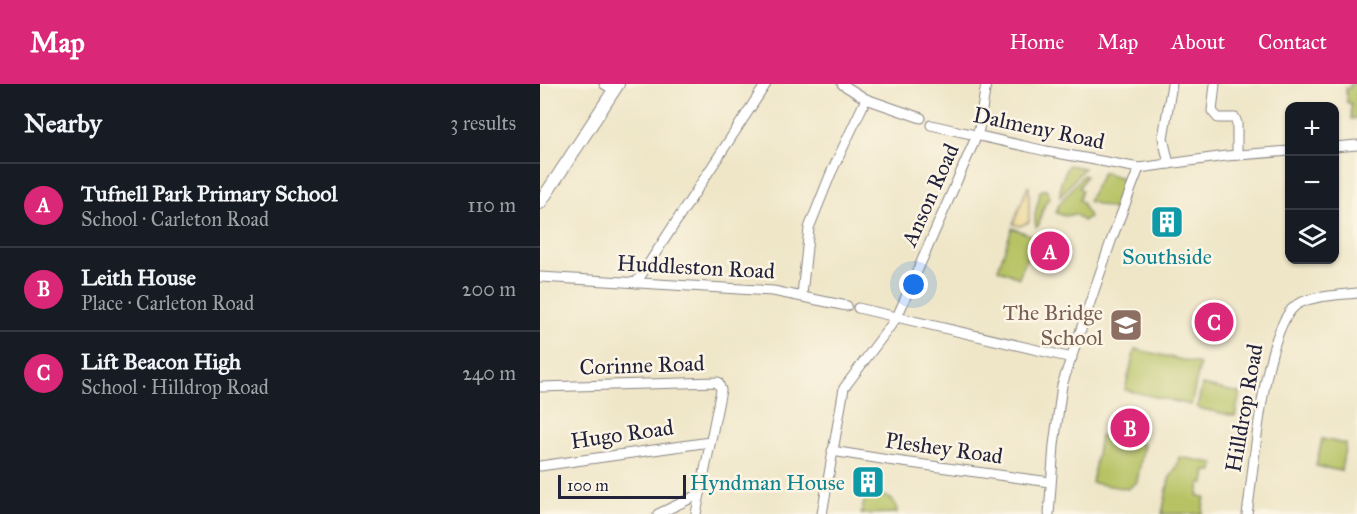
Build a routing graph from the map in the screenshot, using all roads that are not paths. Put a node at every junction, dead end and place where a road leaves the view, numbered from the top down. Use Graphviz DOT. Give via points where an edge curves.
graph roads {
  1 [pos="766,84"];
  2 [pos="843,84"];
  3 [pos="986,84"];
  4 [pos="1172,84"];
  5 [pos="1215,84"];
  6 [pos="612,86"];
  7 [pos="866,99"];
  8 [pos="921,118"];
  9 [pos="931,125"];
  10 [pos="977,135"];
  11 [pos="1357,145"];
  12 [pos="1339,147"];
  13 [pos="1285,151"];
  14 [pos="1237,155"];
  15 [pos="1169,164"];
  16 [pos="1139,168"];
  17 [pos="540,203"];
  18 [pos="540,277"];
  19 [pos="636,283"];
  20 [pos="1357,293"];
  21 [pos="802,295"];
  22 [pos="847,306"];
  23 [pos="858,308"];
  24 [pos="897,317"];
  25 [pos="1072,358"];
  26 [pos="540,387"];
  27 [pos="710,442"];
  28 [pos="832,451"];
  29 [pos="540,466"];
  30 [pos="1050,482"];
  31 [pos="700,494"];
  32 [pos="658,514"];
  33 [pos="696,514"];
  34 [pos="822,514"];
  35 [pos="1048,514"];
  36 [pos="1247,514"];
  1 -- 19 [label="street"];
  2 -- 7 [label="street"];
  3 -- 10 [label="street, Anson Road"];
  4 -- 15 [label="street" via="1162,138"];
  5 -- 14 [label="street" via="1212,111 1218,118 1235,118"];
  6 -- 17 [label="street"];
  7 -- 8 [label="street"];
  7 -- 21 [label="street" via="810,223"];
  9 -- 10 [label="street, Dalmeny Road"];
  10 -- 16 [label="street, Dalmeny Road"];
  10 -- 24 [label="street, Anson Road"];
  11 -- 12 [label="street"];
  13 -- 14 [label="street, Dalmeny Road"];
  14 -- 15 [label="street, Dalmeny Road"];
  15 -- 16 [label="street, Dalmeny Road"];
  16 -- 25 [label="street"];
  18 -- 19 [label="street, Huddleston Road"];
  19 -- 21 [label="street, Huddleston Road"];
  20 -- 36 [label="street, Hilldrop Road" via="1295,306 1276,337"];
  21 -- 22 [label="street, Huddleston Road"];
  23 -- 24 [label="street"];
  24 -- 25 [label="street"];
  24 -- 28 [label="street, Anson Road" via="844,388"];
  25 -- 30 [label="street" via="1059,398"];
  26 -- 27 [label="street, Corinne Road" via="718,382 721,390"];
  27 -- 29 [label="street, Hugo Road"];
  27 -- 31 [label="street, Corinne Road"];
  28 -- 30 [label="street, Pleshey Road"];
  28 -- 34 [label="street, Anson Road"];
  30 -- 35 [label="street"];
  31 -- 32 [label="street"];
  31 -- 33 [label="street, Corinne Road"];
}
